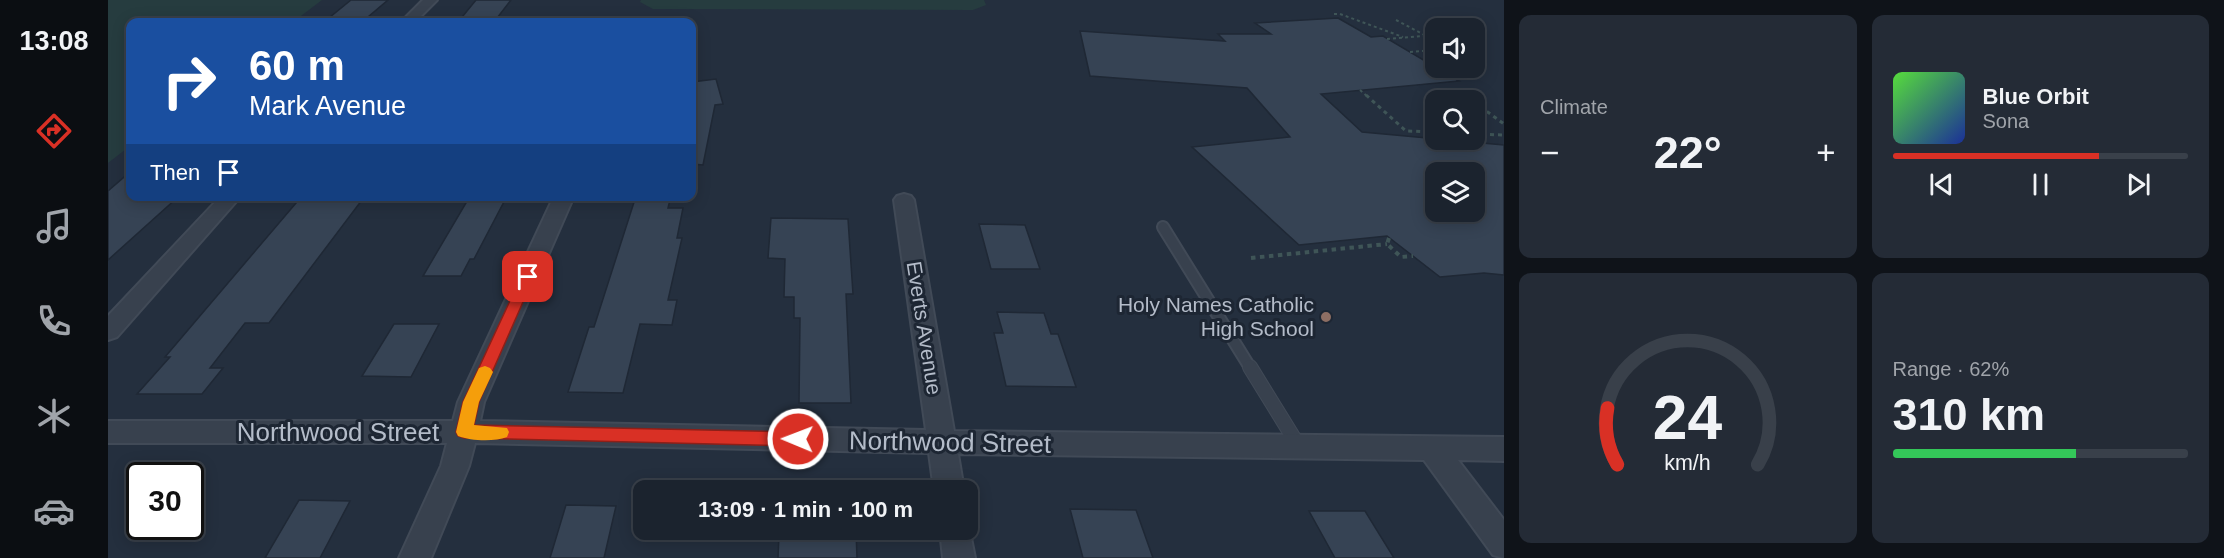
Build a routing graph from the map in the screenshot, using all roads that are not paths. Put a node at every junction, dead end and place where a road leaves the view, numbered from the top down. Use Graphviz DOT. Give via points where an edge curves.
graph roads {
  1 [pos="431,0"];
  2 [pos="412,18"];
  3 [pos="904,200"];
  4 [pos="227,201"];
  5 [pos="562,201"];
  6 [pos="1163,227"];
  7 [pos="108,331"];
  8 [pos="108,432"];
  9 [pos="464,432"];
  10 [pos="941,442"];
  11 [pos="1298,445"];
  12 [pos="1432,448"];
  13 [pos="1504,448"];
  14 [pos="947,480"];
  15 [pos="956,540"];
  16 [pos="1504,545"];
  17 [pos="415,558"];
  18 [pos="959,558"];
  1 -- 2 [label="street"];
  3 -- 10 [label="street, Everts Avenue"];
  4 -- 7 [label="street"];
  5 -- 9 [label="street" via="471,402"];
  6 -- 11 [label="lane"];
  8 -- 9 [label="street, Northwood Street"];
  9 -- 10 [label="street, Northwood Street"];
  9 -- 17 [label="street" via="454,466"];
  10 -- 11 [label="street, Northwood Street"];
  10 -- 14 [label="street, Everts Avenue"];
  11 -- 12 [label="street, Northwood Street"];
  12 -- 13 [label="street, Northwood Street"];
  12 -- 16 [label="street"];
  15 -- 18 [label="street"];
}
